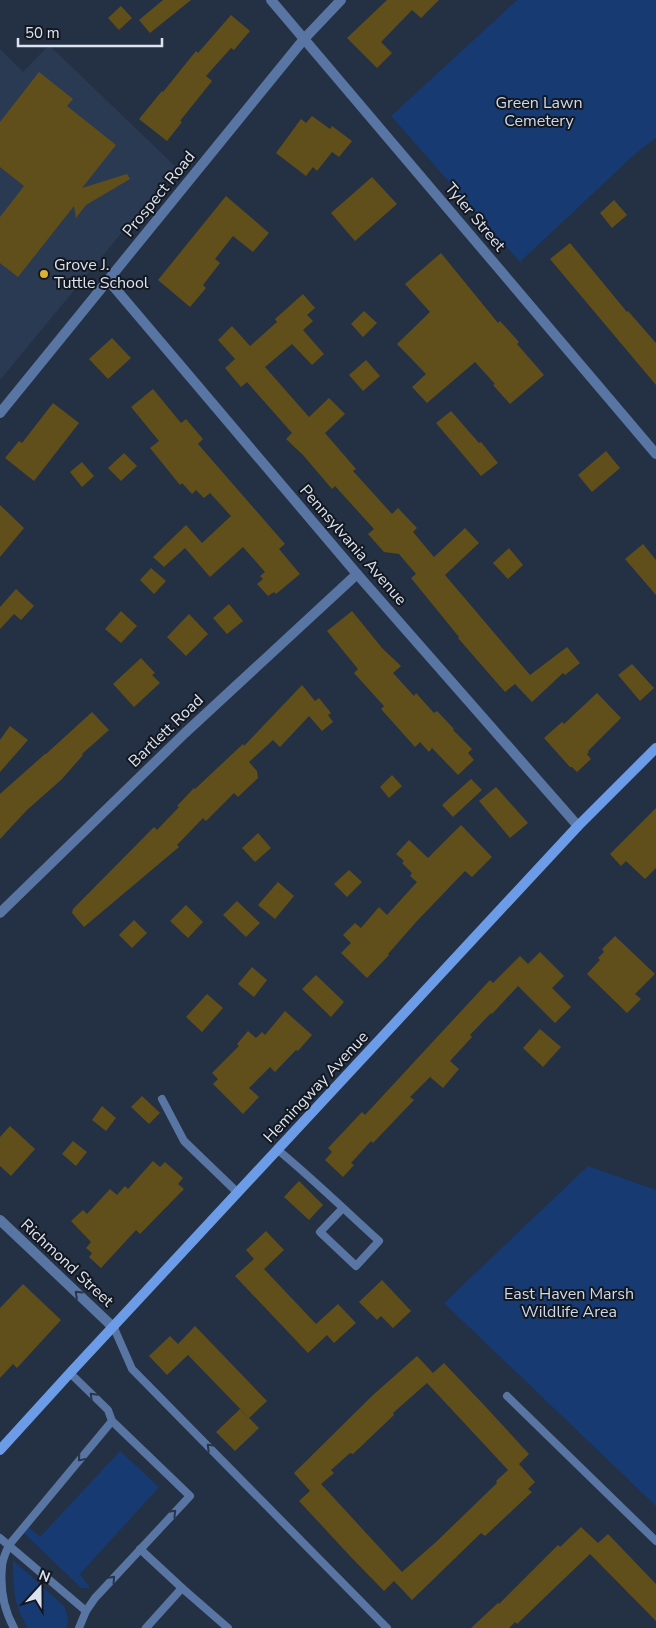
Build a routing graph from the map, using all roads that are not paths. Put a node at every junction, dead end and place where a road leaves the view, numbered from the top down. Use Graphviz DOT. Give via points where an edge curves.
graph roads {
  1 [pos="271,0"];
  2 [pos="341,0"];
  3 [pos="304,39"];
  4 [pos="108,280"];
  5 [pos="0,413"];
  6 [pos="656,454"];
  7 [pos="357,574"];
  8 [pos="656,748"];
  9 [pos="578,826"];
  10 [pos="0,913"];
  11 [pos="162,1098"];
  12 [pos="278,1150"];
  13 [pos="238,1193"];
  14 [pos="343,1208"];
  15 [pos="0,1220"];
  16 [pos="114,1328"];
  17 [pos="70,1372"];
  18 [pos="507,1396"];
  19 [pos="112,1421"];
  20 [pos="0,1450"];
  21 [pos="0,1538"];
  22 [pos="656,1541"];
  23 [pos="8,1545"];
  24 [pos="140,1549"];
  25 [pos="182,1588"];
  26 [pos="86,1611"];
  27 [pos="14,1628"];
  28 [pos="79,1628"];
  29 [pos="146,1628"];
  30 [pos="228,1628"];
  31 [pos="387,1628"];
  1 -- 3 [label="street, Tyler Street"];
  2 -- 3 [label="street, Prospect Road"];
  3 -- 4 [label="street, Prospect Road"];
  3 -- 6 [label="street, Tyler Street"];
  4 -- 5 [label="street, Prospect Road"];
  4 -- 7 [label="street, Pennsylvania Avenue"];
  7 -- 9 [label="street, Pennsylvania Avenue"];
  7 -- 10 [label="street, Bartlett Road" via="185,733"];
  8 -- 9 [label="main road, Hemingway Avenue"];
  9 -- 12 [label="main road, Hemingway Avenue"];
  11 -- 13 [label="lane" via="184,1142"];
  12 -- 13 [label="main road, Hemingway Avenue"];
  12 -- 14 [label="lane"];
  13 -- 16 [label="main road, Hemingway Avenue"];
  14 -- 14 [label="lane" via="379,1241 356,1266 320,1232"];
  16 -- 15 [label="street, Richmond Street, one-way"];
  16 -- 17 [label="main road, Hemingway Avenue"];
  31 -- 16 [label="lane, one-way" via="132,1369"];
  19 -- 17 [label="lane, one-way" via="108,1410"];
  17 -- 20 [label="main road, Hemingway Avenue"];
  18 -- 22 [label="lane"];
  19 -- 23 [label="lane, one-way"];
  24 -- 19 [label="lane, one-way" via="190,1496"];
  21 -- 23 [label="lane"];
  23 -- 26 [label="lane"];
  23 -- 27 [label="lane" via="1,1566 8,1617"];
  24 -- 25 [label="lane"];
  26 -- 24 [label="lane, one-way"];
  25 -- 29 [label="lane"];
  25 -- 30 [label="lane"];
  26 -- 28 [label="lane"];
}
